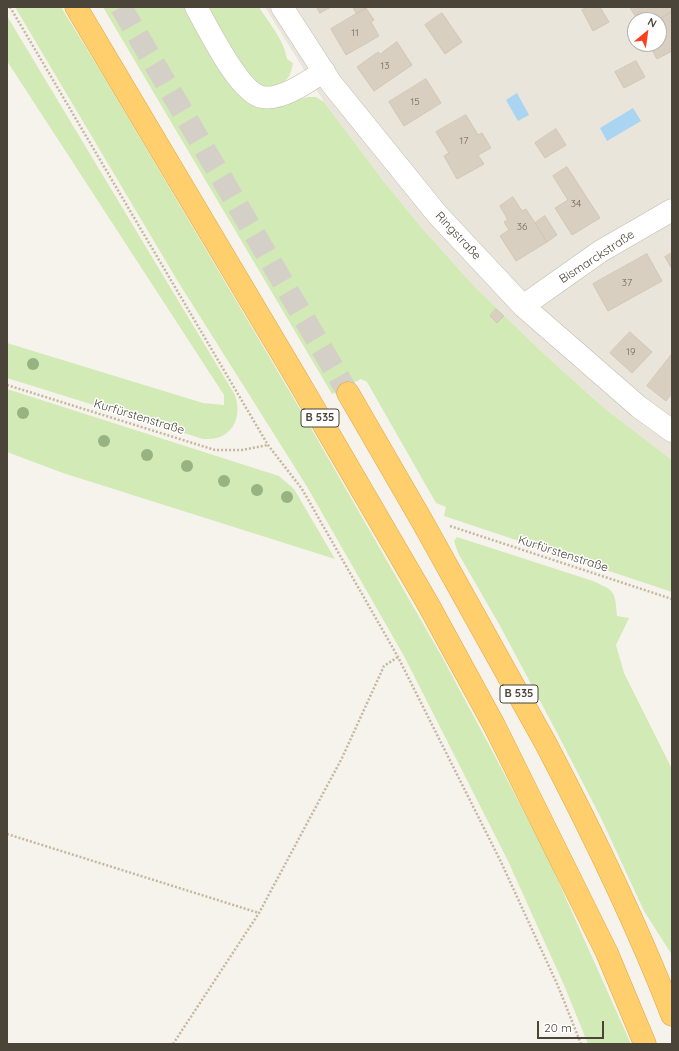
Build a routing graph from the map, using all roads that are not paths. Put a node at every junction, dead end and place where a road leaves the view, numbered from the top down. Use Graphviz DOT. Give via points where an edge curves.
graph roads {
  1 [pos="76,7"];
  2 [pos="196,7"];
  3 [pos="282,7"];
  4 [pos="324,71"];
  5 [pos="672,210"];
  6 [pos="523,306"];
  7 [pos="348,393"];
  8 [pos="672,431"];
  9 [pos="672,1015"];
  10 [pos="645,1044"];
  1 -- 10 [label="highway, B 535" via="428,604 494,725 607,953"];
  2 -- 4 [label="street" via="229,64 254,94 262,97 285,93"];
  3 -- 4 [label="street, Ringstraße"];
  4 -- 6 [label="street, Ringstraße" via="437,214"];
  5 -- 6 [label="street, Bismarckstraße" via="601,251"];
  6 -- 8 [label="street, Ringstraße" via="639,407"];
  7 -- 9 [label="highway, B 535" via="566,781 649,956"];
}
